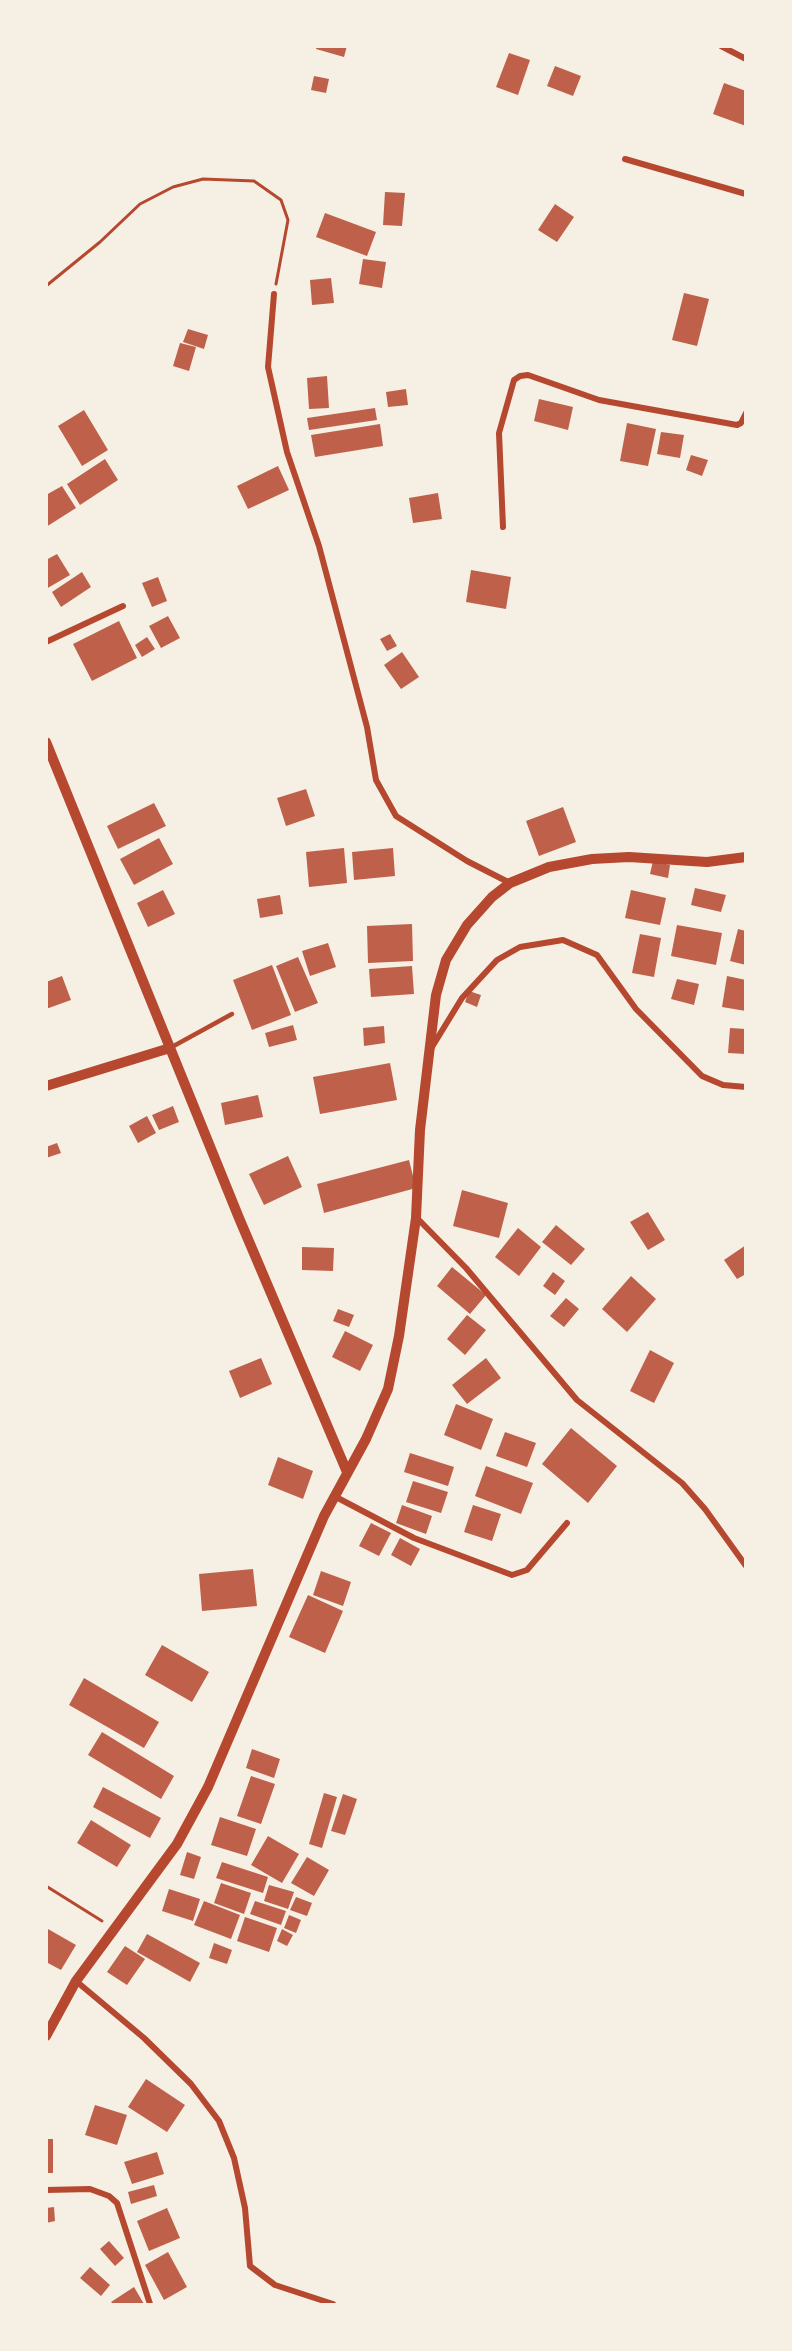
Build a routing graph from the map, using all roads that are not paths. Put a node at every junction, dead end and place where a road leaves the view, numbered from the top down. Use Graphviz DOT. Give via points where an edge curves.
graph roads {
  1 [pos="721,46"];
  2 [pos="746,59"];
  3 [pos="625,159"];
  4 [pos="746,194"];
  5 [pos="274,294"];
  6 [pos="746,413"];
  7 [pos="503,527"];
  8 [pos="123,606"];
  9 [pos="46,642"];
  10 [pos="46,742"];
  11 [pos="746,857"];
  12 [pos="510,883"];
  13 [pos="232,1014"];
  14 [pos="170,1048"];
  15 [pos="430,1050"];
  16 [pos="46,1086"];
  17 [pos="746,1087"];
  18 [pos="416,1218"];
  19 [pos="347,1472"];
  20 [pos="334,1496"];
  21 [pos="567,1523"];
  22 [pos="746,1566"];
  23 [pos="76,1981"];
  24 [pos="46,2036"];
  25 [pos="46,2190"];
  26 [pos="150,2304"];
  27 [pos="333,2304"];
  1 -- 2 [label="street"];
  3 -- 4 [label="street"];
  5 -- 12 [label="street" via="268,367 286,452 319,546 367,727 376,780 396,816"];
  6 -- 7 [label="street" via="737,425 599,400 528,375 520,376 514,380 499,433"];
  8 -- 9 [label="street"];
  10 -- 14 [label="street"];
  11 -- 12 [label="street" via="707,862 592,859 549,867"];
  12 -- 15 [label="street" via="467,925 446,960 436,995"];
  13 -- 14 [label="lane"];
  14 -- 16 [label="street"];
  14 -- 19 [label="street"];
  15 -- 17 [label="street" via="462,998 497,960 520,946 563,940 597,954 636,1009 702,1076 723,1085"];
  15 -- 18 [label="street" via="420,1130"];
  18 -- 19 [label="street" via="388,1389"];
  18 -- 22 [label="street" via="466,1268 577,1400 682,1484"];
  19 -- 20 [label="street"];
  20 -- 21 [label="street" via="414,1538 512,1575 526,1570"];
  20 -- 23 [label="street" via="208,1787 177,1844"];
  23 -- 24 [label="street"];
  23 -- 27 [label="street" via="183,2076 219,2121 234,2158 243,2198 250,2266 275,2285"];
  25 -- 26 [label="street" via="90,2189 109,2196 117,2204"];
}
